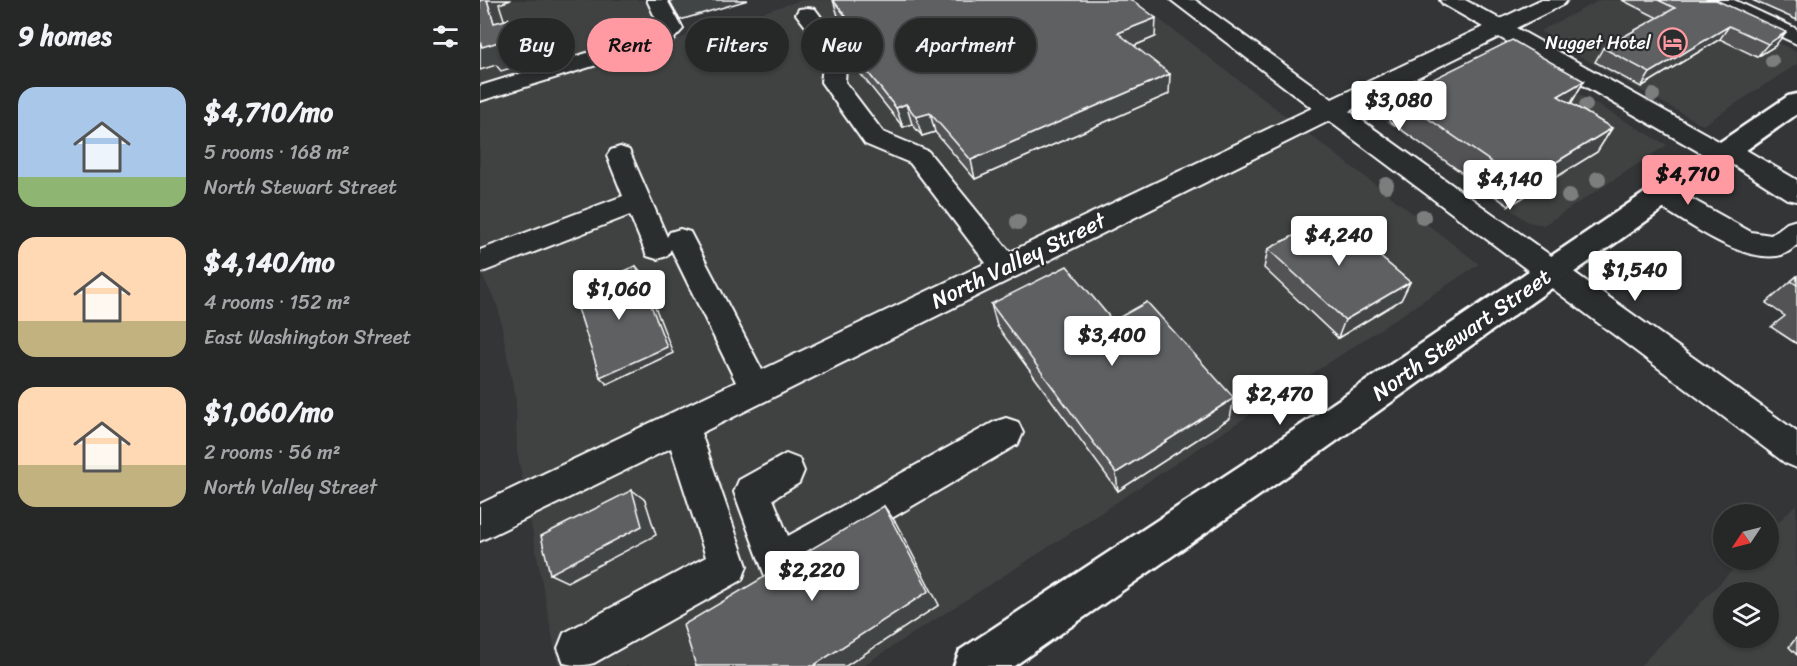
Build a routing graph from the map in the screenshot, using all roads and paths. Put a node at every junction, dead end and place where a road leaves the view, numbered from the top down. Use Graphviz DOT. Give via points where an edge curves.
graph roads {
  1 [pos="657,0"];
  2 [pos="1180,0"];
  3 [pos="1450,0"];
  4 [pos="1557,0"];
  5 [pos="1717,0"];
  6 [pos="807,14"];
  7 [pos="1500,28"];
  8 [pos="1797,37"];
  9 [pos="480,94"];
  10 [pos="1797,102"];
  11 [pos="1331,110"];
  12 [pos="1725,152"];
  13 [pos="620,156"];
  14 [pos="1797,192"];
  15 [pos="1662,195"];
  16 [pos="638,201"];
  17 [pos="1797,230"];
  18 [pos="480,262"];
  19 [pos="1005,266"];
  20 [pos="1552,271"];
  21 [pos="755,388"];
  22 [pos="681,425"];
  23 [pos="1006,433"];
  24 [pos="1797,452"];
  25 [pos="786,471"];
  26 [pos="480,523"];
  27 [pos="579,648"];
  28 [pos="976,666"];
  1 -- 9 [label="street" via="672,29 663,37"];
  2 -- 11 [label="street"];
  3 -- 7 [label="street"];
  4 -- 7 [label="street, North Valley Street"];
  5 -- 8 [label="street"];
  6 -- 19 [label="street" via="836,51 833,82 874,138 919,157"];
  7 -- 11 [label="street, North Valley Street"];
  7 -- 12 [label="street"];
  10 -- 12 [label="main road, North Stewart Street"];
  11 -- 19 [label="street, North Valley Street"];
  11 -- 20 [label="street"];
  12 -- 14 [label="street"];
  12 -- 15 [label="main road, North Stewart Street"];
  13 -- 16 [label="street"];
  15 -- 17 [label="street" via="1744,242 1776,246"];
  15 -- 20 [label="main road, North Stewart Street"];
  16 -- 18 [label="street"];
  16 -- 21 [label="street" via="669,243"];
  19 -- 21 [label="street, North Valley Street"];
  20 -- 24 [label="street"];
  20 -- 28 [label="main road, North Stewart Street"];
  21 -- 22 [label="street, North Valley Street"];
  22 -- 26 [label="street, North Valley Street"];
  22 -- 27 [label="street" via="728,566"];
  23 -- 25 [label="street" via="779,562 752,492"];
}
